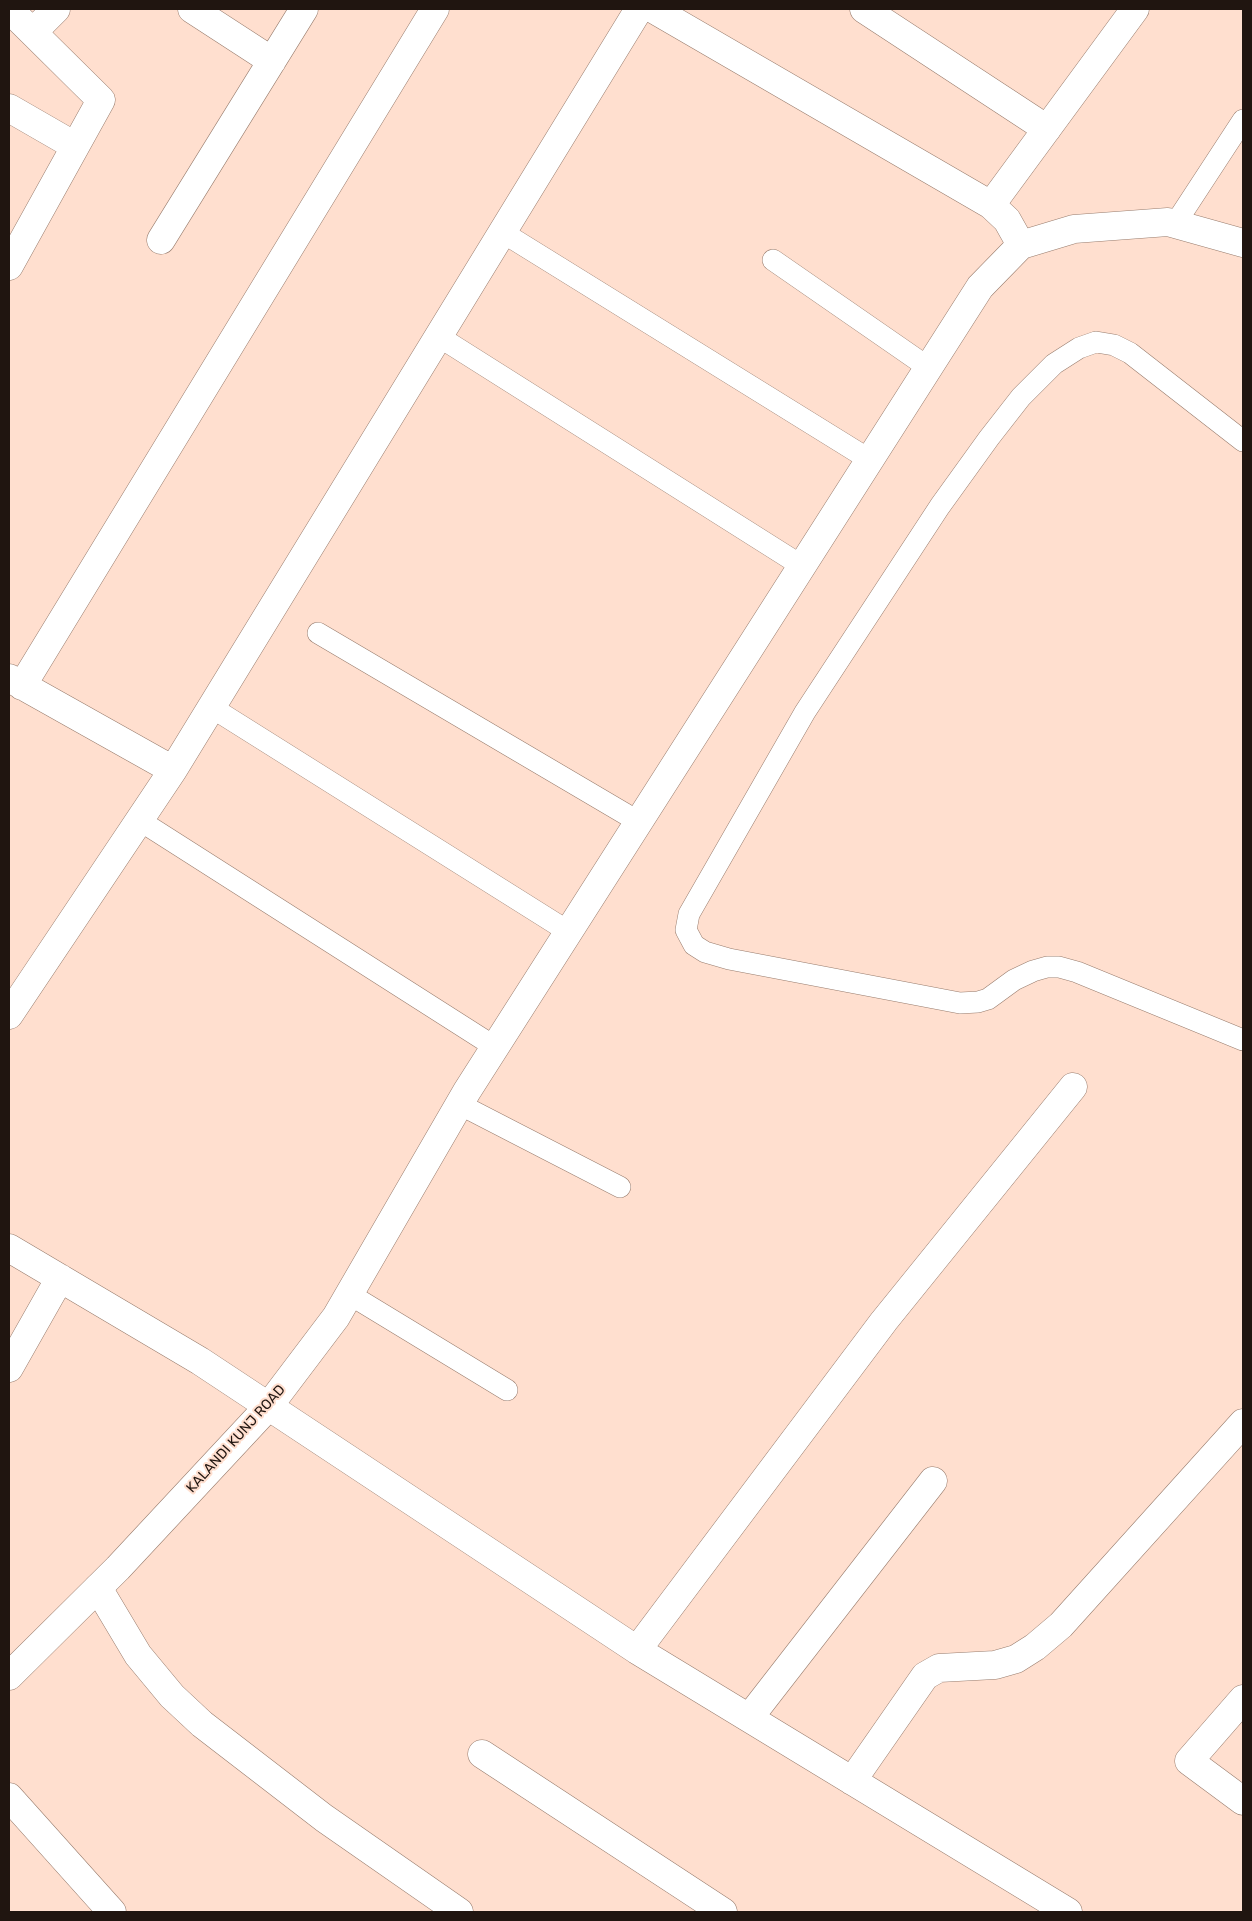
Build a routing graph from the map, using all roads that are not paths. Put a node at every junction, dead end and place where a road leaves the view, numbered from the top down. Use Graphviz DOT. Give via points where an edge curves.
graph roads {
  1 [pos="9,9"];
  2 [pos="56,9"];
  3 [pos="192,9"];
  4 [pos="304,9"];
  5 [pos="435,9"];
  6 [pos="639,9"];
  7 [pos="653,9"];
  8 [pos="864,9"];
  9 [pos="1135,9"];
  10 [pos="34,32"];
  11 [pos="272,61"];
  12 [pos="9,108"];
  13 [pos="1243,120"];
  14 [pos="1047,129"];
  15 [pos="75,146"];
  16 [pos="991,205"];
  17 [pos="1175,224"];
  18 [pos="502,232"];
  19 [pos="161,240"];
  20 [pos="1243,243"];
  21 [pos="1021,245"];
  22 [pos="773,260"];
  23 [pos="9,266"];
  24 [pos="438,336"];
  25 [pos="929,368"];
  26 [pos="1243,440"];
  27 [pos="870,460"];
  28 [pos="802,566"];
  29 [pos="318,633"];
  30 [pos="16,682"];
  31 [pos="211,707"];
  32 [pos="173,770"];
  33 [pos="139,820"];
  34 [pos="639,822"];
  35 [pos="568,932"];
  36 [pos="9,1015"];
  37 [pos="1243,1040"];
  38 [pos="495,1047"];
  39 [pos="1073,1087"];
  40 [pos="463,1098"];
  41 [pos="620,1187"];
  42 [pos="9,1248"];
  43 [pos="60,1278"];
  44 [pos="349,1294"];
  45 [pos="9,1368"];
  46 [pos="507,1390"];
  47 [pos="268,1407"];
  48 [pos="1243,1423"];
  49 [pos="933,1481"];
  50 [pos="98,1588"];
  51 [pos="637,1650"];
  52 [pos="9,1676"];
  53 [pos="1243,1699"];
  54 [pos="749,1718"];
  55 [pos="482,1754"];
  56 [pos="852,1781"];
  57 [pos="9,1797"];
  58 [pos="1243,1801"];
  59 [pos="112,1912"];
  60 [pos="459,1912"];
  61 [pos="723,1912"];
  62 [pos="1068,1912"];
  1 -- 10 [label="street"];
  2 -- 10 [label="street"];
  3 -- 11 [label="street"];
  4 -- 11 [label="street"];
  5 -- 30 [label="street"];
  6 -- 18 [label="street"];
  7 -- 16 [label="street"];
  8 -- 14 [label="street"];
  9 -- 14 [label="street"];
  10 -- 15 [label="street" via="101,100"];
  11 -- 19 [label="street"];
  12 -- 15 [label="street"];
  13 -- 17 [label="lane"];
  14 -- 16 [label="street"];
  15 -- 23 [label="street"];
  16 -- 21 [label="street" via="1007,220"];
  17 -- 20 [label="street"];
  17 -- 21 [label="street" via="1074,229"];
  18 -- 24 [label="street"];
  18 -- 27 [label="lane"];
  21 -- 25 [label="street, KALANDI KUNJ ROAD" via="980,287"];
  22 -- 25 [label="lane"];
  24 -- 28 [label="lane"];
  24 -- 31 [label="street"];
  25 -- 27 [label="street, KALANDI KUNJ ROAD"];
  26 -- 37 [label="lane" via="1130,353 1114,345 1096,342 1079,348 1054,364 1021,397 940,506 805,712 688,914 686,930 694,945 729,959 960,1003 988,999 1033,971 1059,967"];
  27 -- 28 [label="street, KALANDI KUNJ ROAD"];
  28 -- 34 [label="street, KALANDI KUNJ ROAD"];
  29 -- 34 [label="lane"];
  30 -- 32 [label="street"];
  31 -- 32 [label="street"];
  31 -- 35 [label="lane"];
  32 -- 33 [label="street"];
  33 -- 36 [label="street"];
  33 -- 38 [label="lane"];
  34 -- 35 [label="street, KALANDI KUNJ ROAD"];
  35 -- 38 [label="street, KALANDI KUNJ ROAD"];
  38 -- 40 [label="street, KALANDI KUNJ ROAD"];
  39 -- 51 [label="street" via="884,1321"];
  40 -- 41 [label="lane"];
  40 -- 44 [label="street, KALANDI KUNJ ROAD"];
  42 -- 43 [label="street"];
  43 -- 45 [label="street"];
  43 -- 47 [label="street" via="200,1361"];
  44 -- 46 [label="lane"];
  44 -- 47 [label="street, KALANDI KUNJ ROAD" via="336,1317"];
  47 -- 50 [label="street, KALANDI KUNJ ROAD"];
  47 -- 51 [label="street"];
  48 -- 56 [label="street" via="1061,1625 1035,1647 1016,1659 995,1665 939,1668 925,1676"];
  49 -- 54 [label="street"];
  50 -- 52 [label="street, KALANDI KUNJ ROAD"];
  50 -- 60 [label="street" via="138,1656 172,1696 202,1724 324,1818"];
  51 -- 54 [label="street"];
  53 -- 58 [label="street" via="1189,1762"];
  54 -- 56 [label="street"];
  55 -- 61 [label="street"];
  56 -- 62 [label="street"];
  57 -- 59 [label="street"];
}
